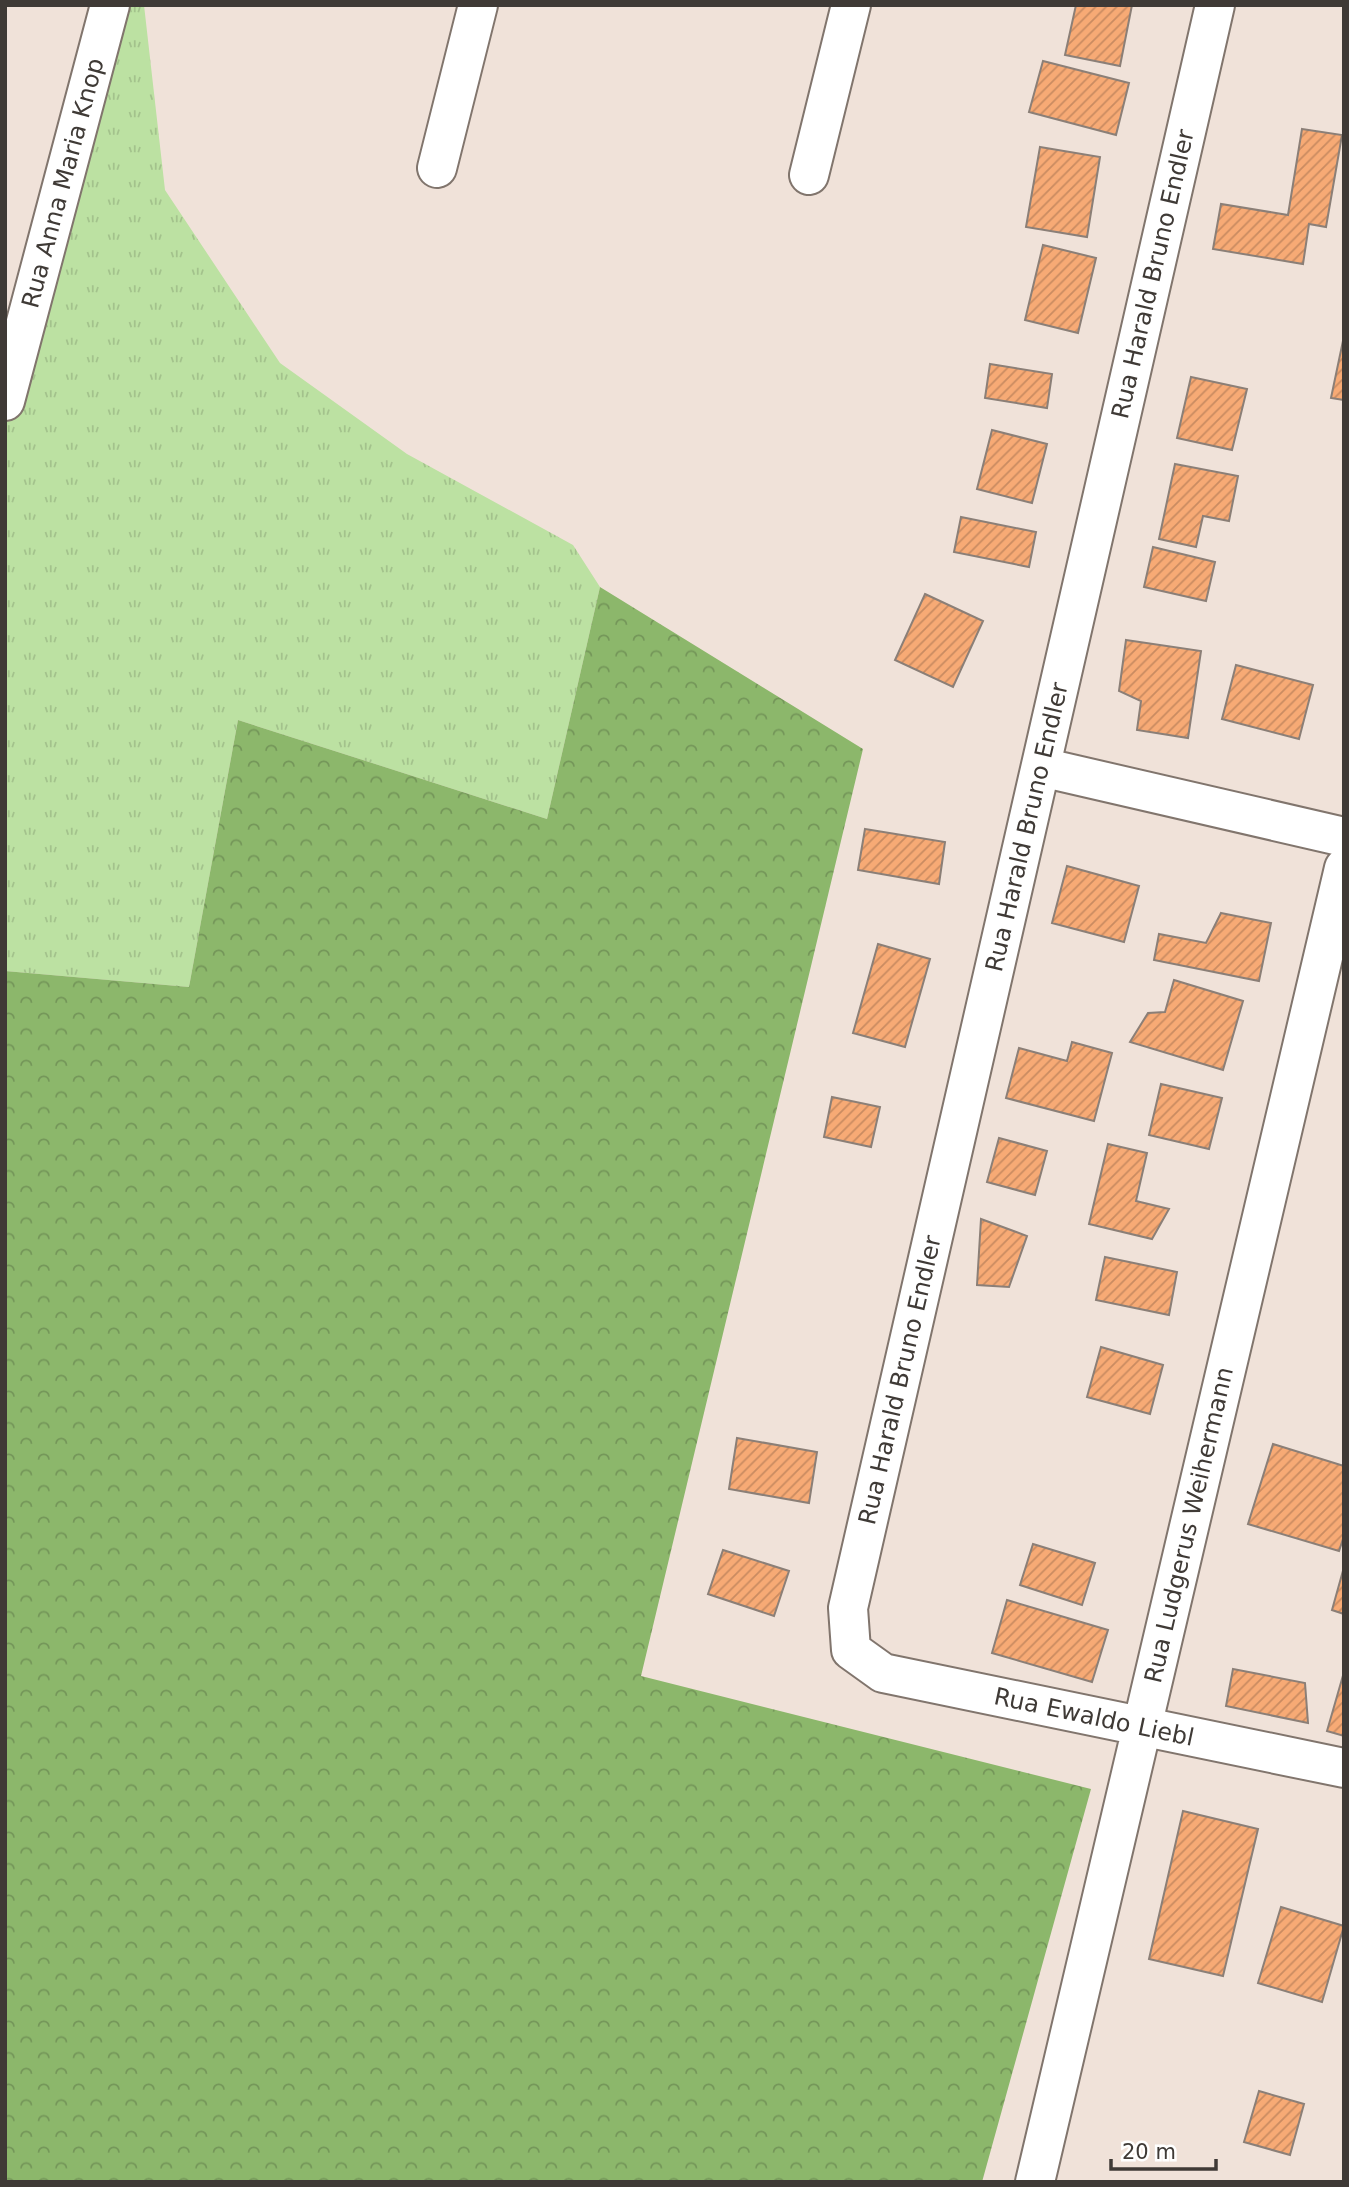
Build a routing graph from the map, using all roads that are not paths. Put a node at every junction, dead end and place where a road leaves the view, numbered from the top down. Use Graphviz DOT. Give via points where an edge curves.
graph roads {
  1 [pos="110,5"];
  2 [pos="478,5"];
  3 [pos="851,5"];
  4 [pos="1215,5"];
  5 [pos="437,168"];
  6 [pos="809,175"];
  7 [pos="5,401"];
  8 [pos="1041,767"];
  9 [pos="1344,837"];
  10 [pos="1344,867"];
  11 [pos="851,1650"];
  12 [pos="1142,1727"];
  13 [pos="1344,1768"];
  14 [pos="1035,2182"];
  1 -- 7 [label="street, Rua Anna Maria Knop"];
  2 -- 5 [label="street"];
  3 -- 6 [label="street"];
  4 -- 8 [label="street, Rua Harald Bruno Endler"];
  8 -- 9 [label="street"];
  8 -- 11 [label="street, Rua Harald Bruno Endler" via="848,1608"];
  10 -- 12 [label="street, Rua Ludgerus Weihermann"];
  11 -- 12 [label="street, Rua Ewaldo Liebl" via="883,1673"];
  12 -- 13 [label="street, Rua Ewaldo Liebl"];
  12 -- 14 [label="street, Rua Ludgerus Weihermann"];
}
